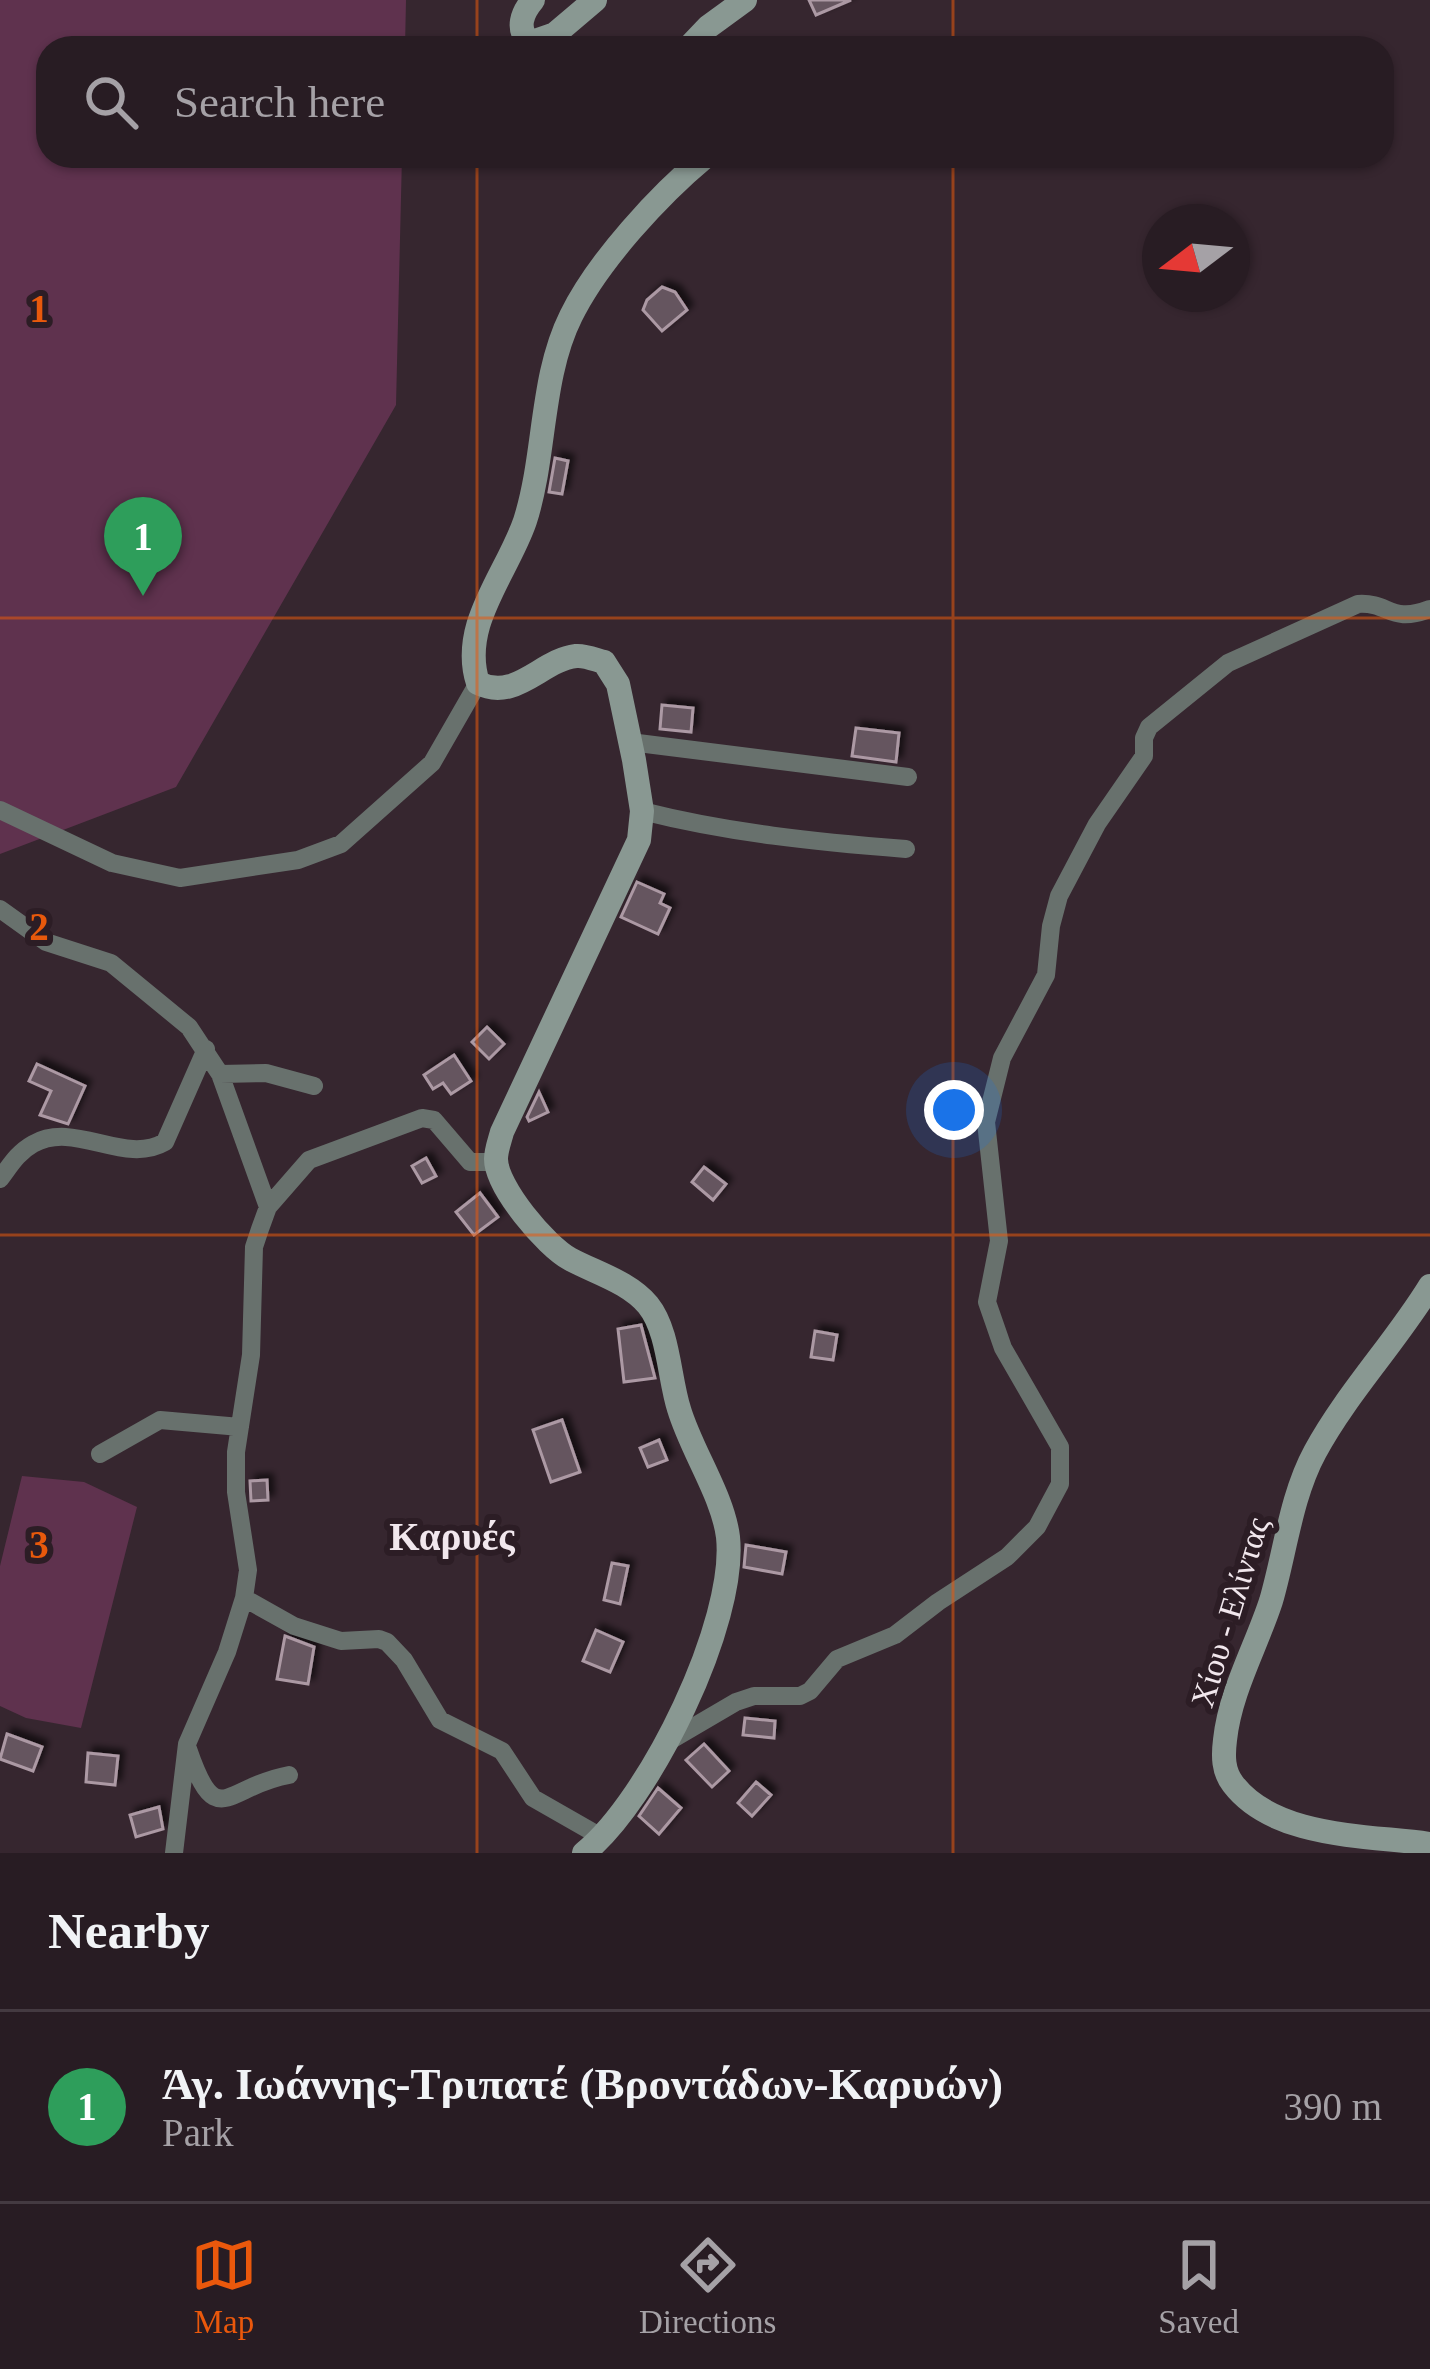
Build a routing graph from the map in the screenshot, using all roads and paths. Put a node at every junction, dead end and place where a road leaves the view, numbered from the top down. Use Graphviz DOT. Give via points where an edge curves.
graph roads {
  1 [pos="533,0"];
  2 [pos="596,0"];
  3 [pos="745,0"];
  4 [pos="525,36"];
  5 [pos="549,36"];
  6 [pos="699,36"];
  7 [pos="694,168"];
  8 [pos="1430,609"];
  9 [pos="478,683"];
  10 [pos="630,742"];
  11 [pos="908,777"];
  12 [pos="0,810"];
  13 [pos="641,811"];
  14 [pos="906,849"];
  15 [pos="0,909"];
  16 [pos="206,1049"];
  17 [pos="220,1074"];
  18 [pos="314,1086"];
  19 [pos="496,1162"];
  20 [pos="0,1179"];
  21 [pos="268,1207"];
  22 [pos="1430,1286"];
  23 [pos="240,1426"];
  24 [pos="100,1454"];
  25 [pos="244,1598"];
  26 [pos="666,1743"];
  27 [pos="187,1744"];
  28 [pos="289,1775"];
  29 [pos="1430,1844"];
  30 [pos="594,1845"];
  31 [pos="174,1853"];
  1 -- 4 [label="street" via="522,19"];
  2 -- 5 [label="street"];
  3 -- 6 [label="street"];
  7 -- 9 [label="street" via="647,214 569,319 525,521 476,631"];
  8 -- 26 [label="street" via="1400,616 1368,603 1350,607 1228,663 1192,690 1146,732 1144,756 1059,896 1046,975 1008,1042 986,1122 999,1241 988,1312 1052,1428 1063,1468 1037,1526 1007,1557 895,1635 837,1659 810,1691 736,1702"];
  9 -- 10 [label="street" via="513,685 575,656 604,662 618,684"];
  9 -- 12 [label="street" via="432,764 341,844 298,860 180,878 112,863"];
  10 -- 11 [label="street"];
  10 -- 13 [label="street"];
  13 -- 14 [label="street" via="784,839"];
  13 -- 19 [label="street" via="631,862 524,1083"];
  15 -- 16 [label="street" via="46,942 112,963"];
  16 -- 17 [label="street"];
  16 -- 20 [label="street" via="165,1142 143,1150 46,1138 12,1160"];
  17 -- 18 [label="street" via="266,1072"];
  17 -- 21 [label="street"];
  19 -- 21 [label="street" via="470,1162 434,1120 422,1118 309,1160"];
  19 -- 26 [label="street" via="549,1244 652,1310 687,1438 724,1521 727,1573 714,1626"];
  21 -- 23 [label="street" via="254,1247"];
  22 -- 29 [label="street, Χίου - Ελίντας" via="1312,1458 1234,1700 1224,1762 1234,1787 1281,1818"];
  23 -- 24 [label="street" via="160,1420"];
  23 -- 25 [label="street"];
  25 -- 27 [label="street"];
  25 -- 30 [label="street" via="341,1641 387,1642 440,1720 502,1751 533,1798"];
  26 -- 30 [label="street"];
  27 -- 28 [label="street" via="197,1780 215,1797"];
  27 -- 31 [label="street"];
}
